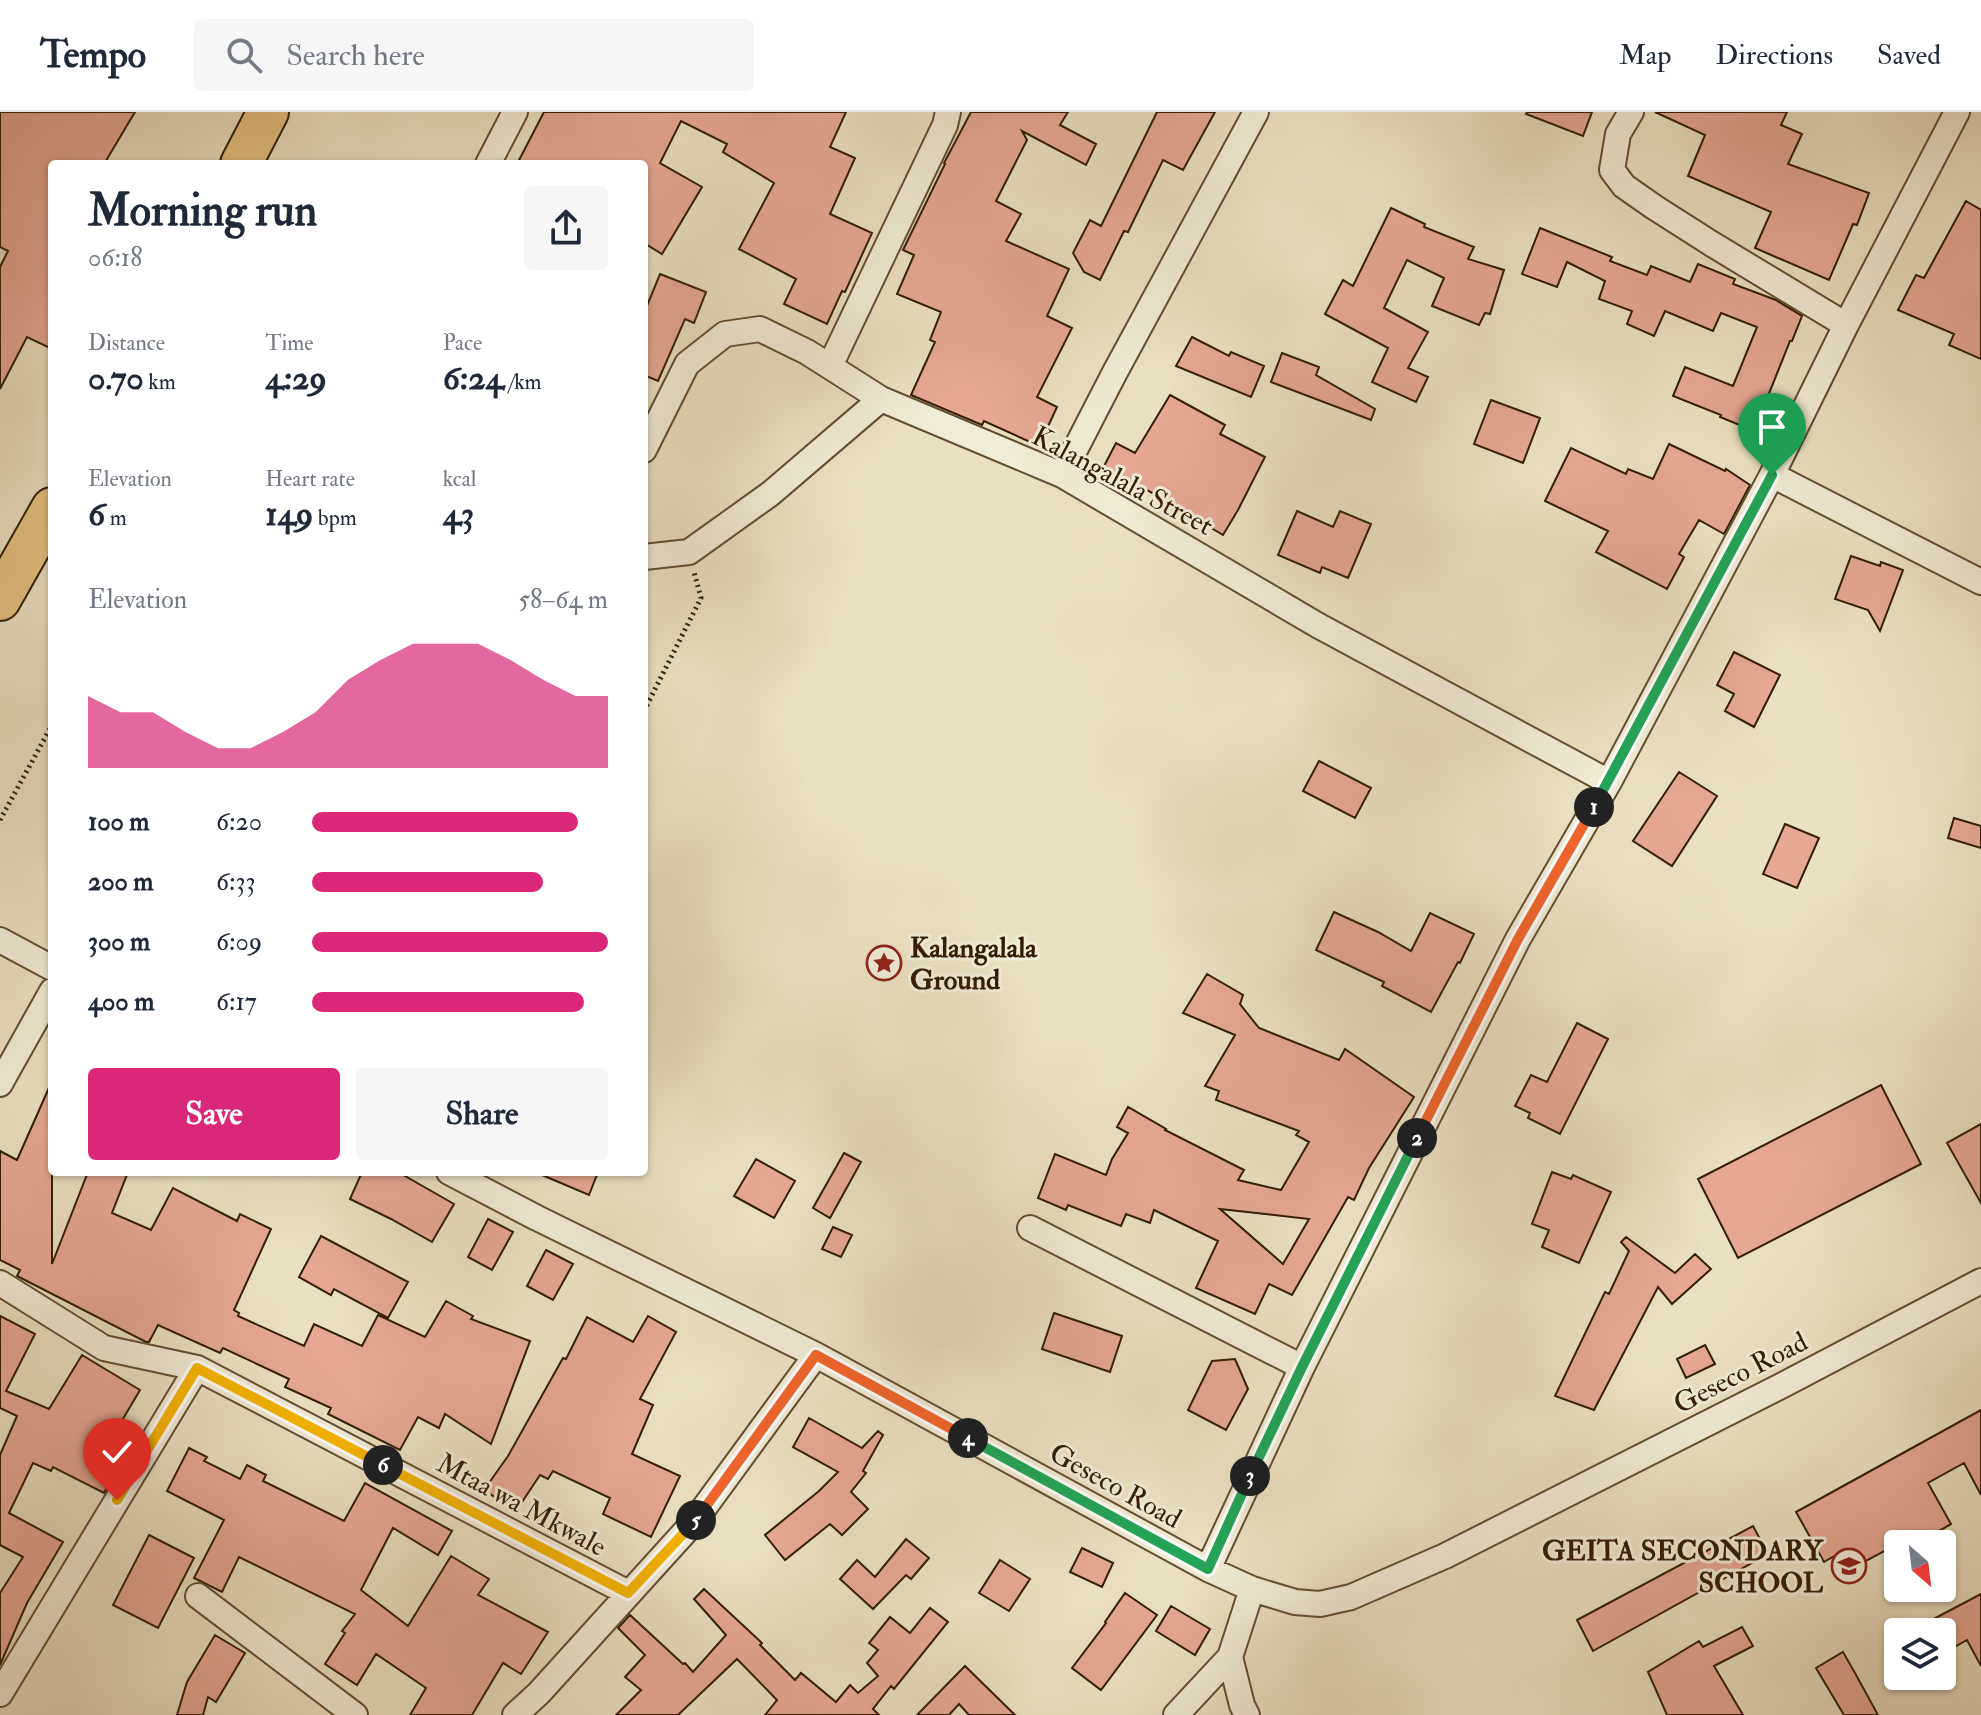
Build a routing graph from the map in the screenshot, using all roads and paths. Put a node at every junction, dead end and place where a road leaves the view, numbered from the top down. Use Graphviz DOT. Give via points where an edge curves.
graph roads {
  1 [pos="268,112"];
  2 [pos="515,112"];
  3 [pos="948,112"];
  4 [pos="1256,112"];
  5 [pos="1631,112"];
  6 [pos="1957,112"];
  7 [pos="243,160"];
  8 [pos="490,160"];
  9 [pos="1846,325"];
  10 [pos="830,366"];
  11 [pos="881,399"];
  12 [pos="648,442"];
  13 [pos="1062,475"];
  14 [pos="1772,475"];
  15 [pos="48,515"];
  16 [pos="689,552"];
  17 [pos="648,557"];
  18 [pos="1981,582"];
  19 [pos="0,600"];
  20 [pos="648,703"];
  21 [pos="48,732"];
  22 [pos="1609,782"];
  23 [pos="0,820"];
  24 [pos="0,940"];
  25 [pos="48,966"];
  26 [pos="48,998"];
  27 [pos="0,1084"];
  28 [pos="457,1176"];
  29 [pos="1030,1228"];
  30 [pos="1981,1281"];
  31 [pos="0,1283"];
  32 [pos="816,1355"];
  33 [pos="1302,1367"];
  34 [pos="197,1368"];
  35 [pos="1208,1569"];
  36 [pos="1252,1589"];
  37 [pos="628,1593"];
  38 [pos="198,1596"];
  39 [pos="1230,1657"];
  40 [pos="0,1694"];
  41 [pos="355,1715"];
  42 [pos="515,1715"];
  43 [pos="1176,1715"];
  44 [pos="1247,1715"];
  1 -- 7 [label="highway"];
  2 -- 8 [label="street"];
  3 -- 10 [label="street"];
  4 -- 13 [label="street"];
  5 -- 9 [label="street" via="1618,134 1612,170 1624,186"];
  6 -- 9 [label="street"];
  9 -- 14 [label="street"];
  10 -- 11 [label="street, Kalangalala Street"];
  10 -- 12 [label="street, Kalangalala Street" via="760,329 725,334 687,364"];
  11 -- 13 [label="street, Kalangalala Street"];
  11 -- 16 [label="street" via="770,494"];
  13 -- 22 [label="street, Kalangalala Street" via="1319,626"];
  14 -- 18 [label="street"];
  14 -- 22 [label="street"];
  15 -- 19 [label="highway"];
  16 -- 17 [label="street"];
  16 -- 20 [label="path" via="701,598"];
  21 -- 23 [label="path"];
  22 -- 33 [label="street" via="1518,939"];
  24 -- 25 [label="street"];
  26 -- 27 [label="street"];
  28 -- 32 [label="street, Geseco Road"];
  29 -- 33 [label="street"];
  30 -- 36 [label="street, Geseco Road" via="1459,1549 1351,1597 1320,1604 1295,1602"];
  31 -- 34 [label="street, Mtaa wa Mkwale" via="104,1348"];
  32 -- 35 [label="street, Geseco Road"];
  32 -- 37 [label="street" via="693,1523"];
  33 -- 35 [label="street"];
  34 -- 37 [label="street, Mtaa wa Mkwale"];
  34 -- 40 [label="street"];
  35 -- 36 [label="street, Geseco Road"];
  36 -- 39 [label="street"];
  37 -- 42 [label="street"];
  38 -- 41 [label="street"];
  39 -- 43 [label="street"];
  39 -- 44 [label="street"];
}
